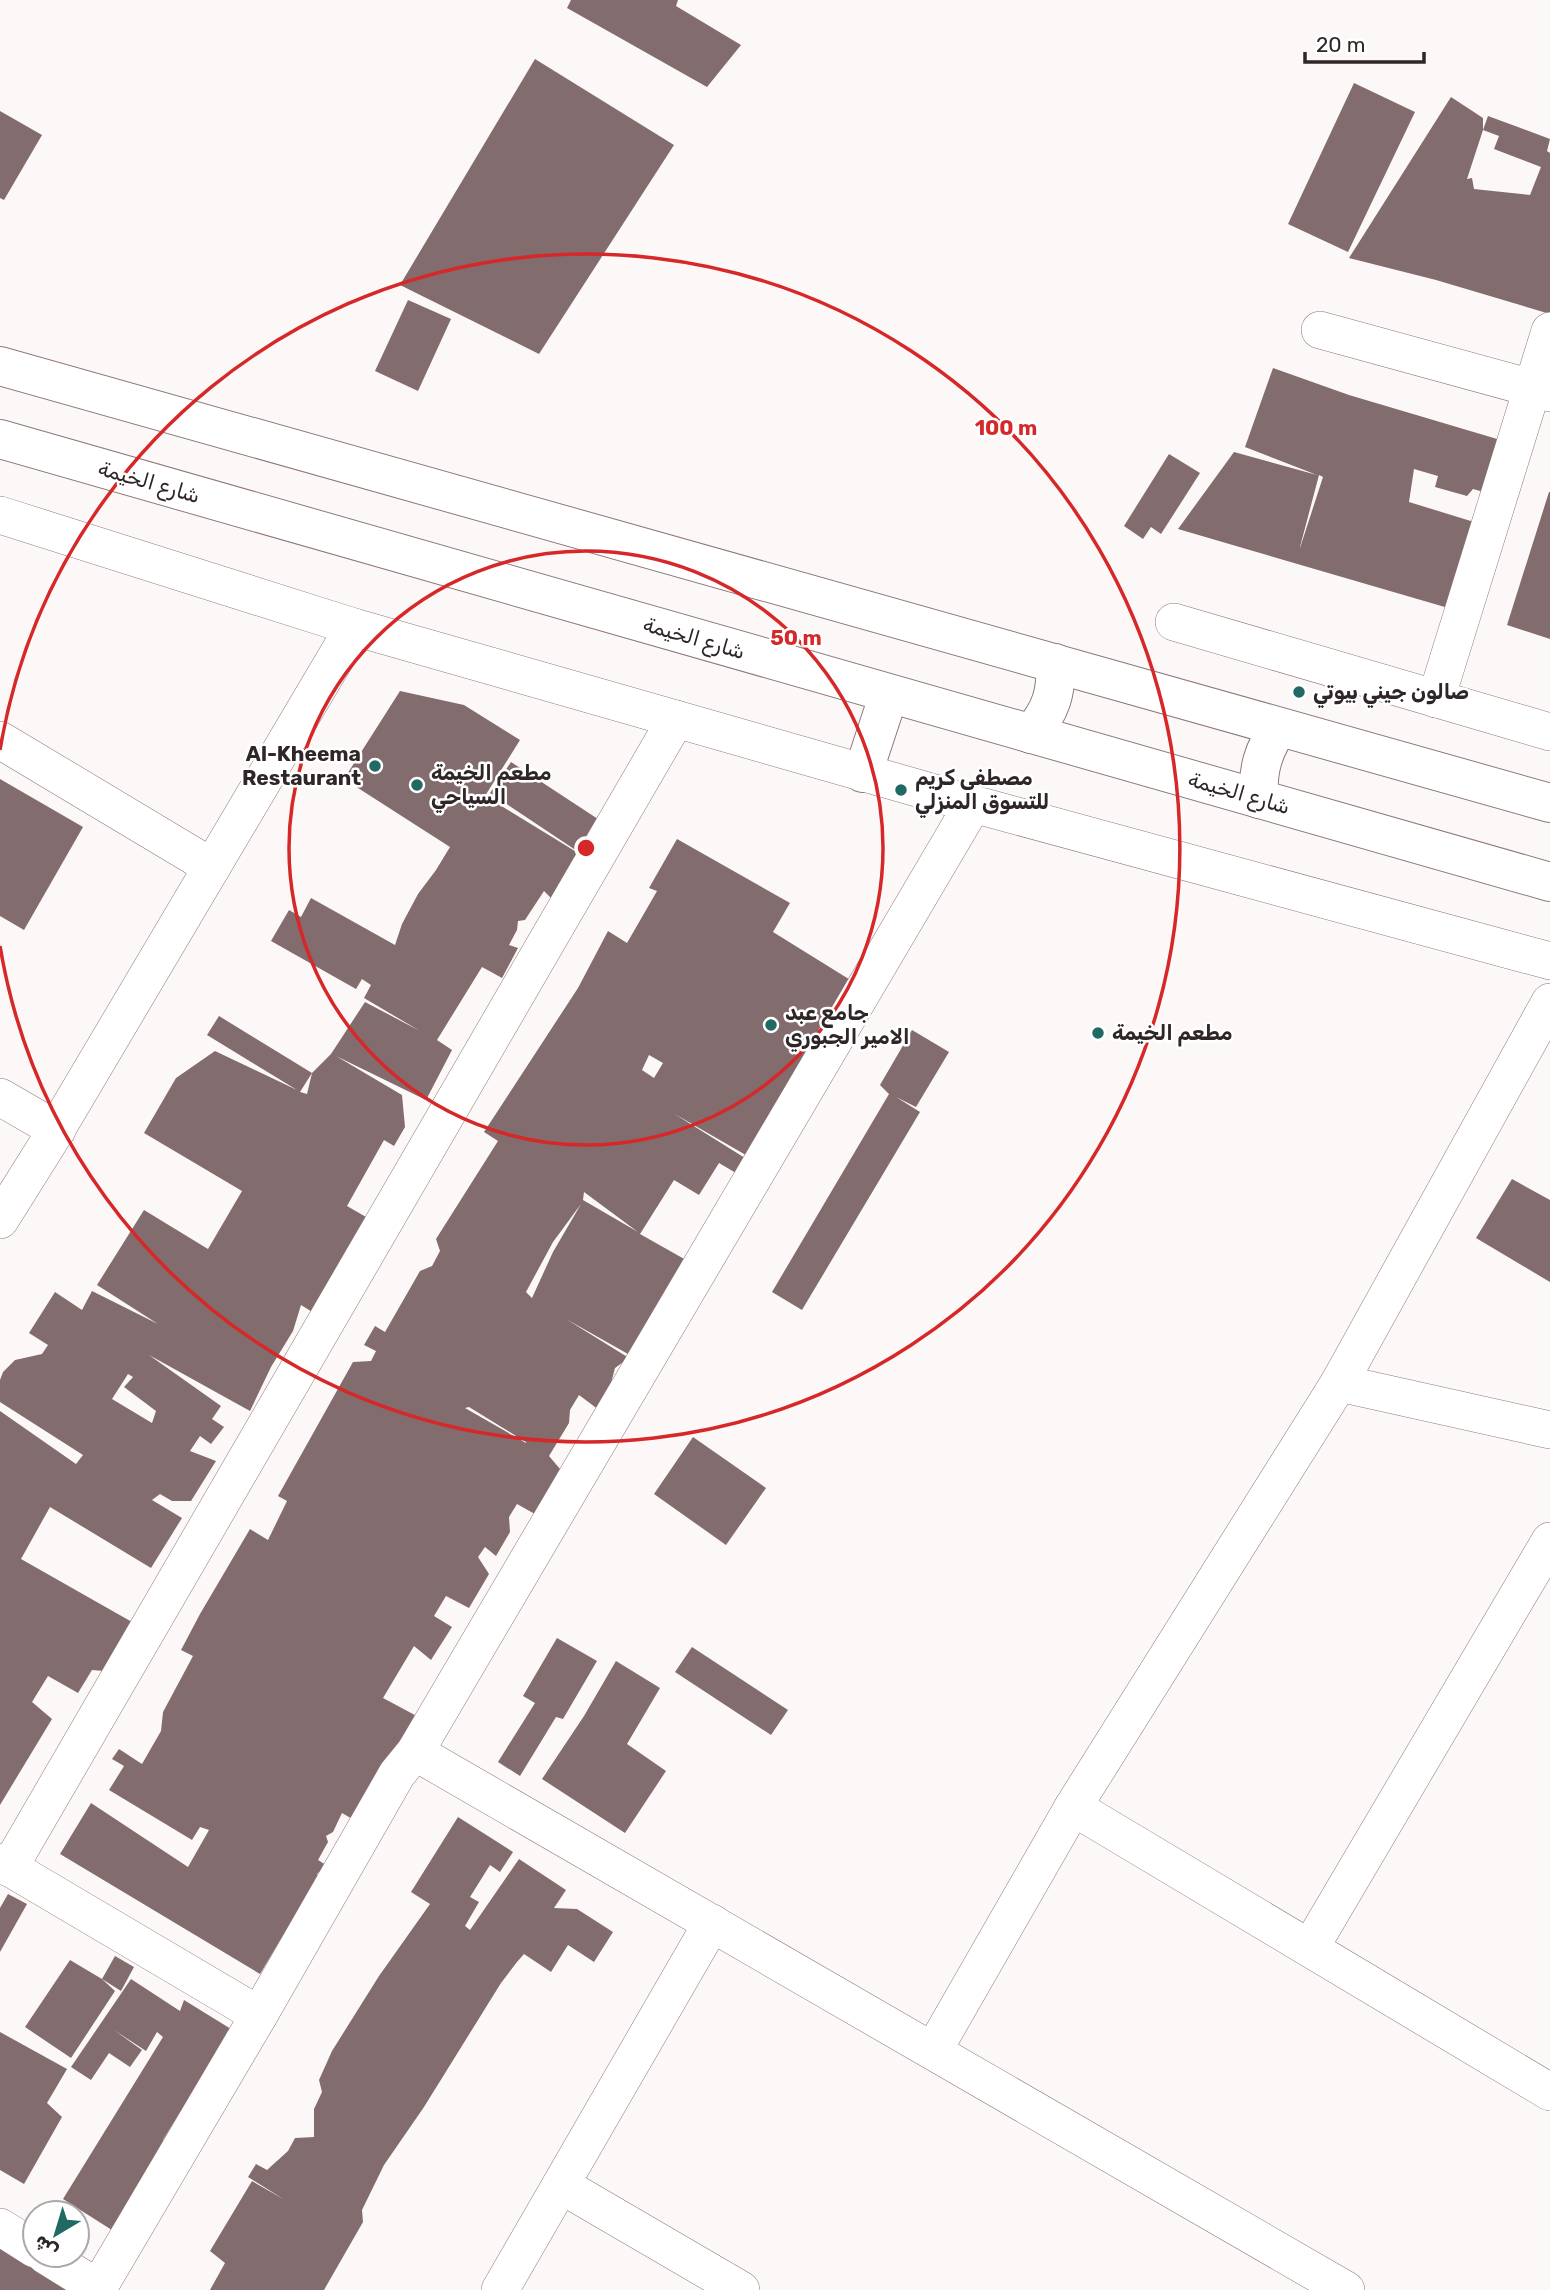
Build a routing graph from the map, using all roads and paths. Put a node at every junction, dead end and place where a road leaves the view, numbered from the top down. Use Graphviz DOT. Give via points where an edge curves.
graph roads {
  1 [pos="1320,330"];
  2 [pos="1550,331"];
  3 [pos="0,366"];
  4 [pos="1541,391"];
  5 [pos="0,439"];
  6 [pos="0,515"];
  7 [pos="1174,622"];
  8 [pos="354,627"];
  9 [pos="1055,663"];
  10 [pos="889,694"];
  11 [pos="1436,699"];
  12 [pos="676,719"];
  13 [pos="1279,727"];
  14 [pos="1550,732"];
  15 [pos="1031,734"];
  16 [pos="0,740"];
  17 [pos="863,773"];
  18 [pos="1259,799"];
  19 [pos="1550,803"];
  20 [pos="973,804"];
  21 [pos="212,867"];
  22 [pos="1550,882"];
  23 [pos="1550,961"];
  24 [pos="1550,1002"];
  25 [pos="0,1097"];
  26 [pos="57,1130"];
  27 [pos="0,1220"];
  28 [pos="1339,1383"];
  29 [pos="1550,1430"];
  30 [pos="1550,1541"];
  31 [pos="415,1752"];
  32 [pos="1073,1807"];
  33 [pos="5,1865"];
  34 [pos="712,1923"];
  35 [pos="1310,1948"];
  36 [pos="259,2015"];
  37 [pos="933,2051"];
  38 [pos="1550,2092"];
  39 [pos="561,2185"];
  40 [pos="0,2227"];
  41 [pos="21,2240"];
  42 [pos="66,2269"];
  43 [pos="97,2289"];
  44 [pos="500,2290"];
  45 [pos="741,2290"];
  46 [pos="1346,2290"];
  1 -- 4 [label="street"];
  2 -- 4 [label="street"];
  3 -- 9 [label="street"];
  4 -- 11 [label="street"];
  5 -- 10 [label="street, شارع الخيمة"];
  6 -- 8 [label="street"];
  7 -- 11 [label="street"];
  8 -- 12 [label="street"];
  8 -- 21 [label="street"];
  9 -- 13 [label="street"];
  9 -- 15 [label="street" via="1053,701"];
  10 -- 15 [label="street, شارع الخيمة"];
  10 -- 17 [label="street"];
  11 -- 14 [label="street"];
  12 -- 17 [label="street"];
  12 -- 33 [label="street"];
  13 -- 18 [label="street" via="1261,760"];
  13 -- 19 [label="street"];
  15 -- 18 [label="street, شارع الخيمة"];
  16 -- 21 [label="street"];
  17 -- 20 [label="street"];
  18 -- 22 [label="street, شارع الخيمة"];
  20 -- 23 [label="street"];
  20 -- 31 [label="street"];
  21 -- 26 [label="street"];
  24 -- 28 [label="street"];
  25 -- 26 [label="street"];
  26 -- 27 [label="street"];
  28 -- 29 [label="street"];
  28 -- 32 [label="street"];
  30 -- 35 [label="street"];
  31 -- 34 [label="street"];
  31 -- 36 [label="street" via="397,1774"];
  32 -- 35 [label="street"];
  32 -- 37 [label="street"];
  33 -- 36 [label="street"];
  34 -- 37 [label="street"];
  34 -- 39 [label="street"];
  35 -- 38 [label="street"];
  36 -- 43 [label="street"];
  37 -- 46 [label="street"];
  39 -- 44 [label="street"];
  39 -- 45 [label="street"];
  40 -- 41 [label="street"];
  42 -- 43 [label="street"];
}
